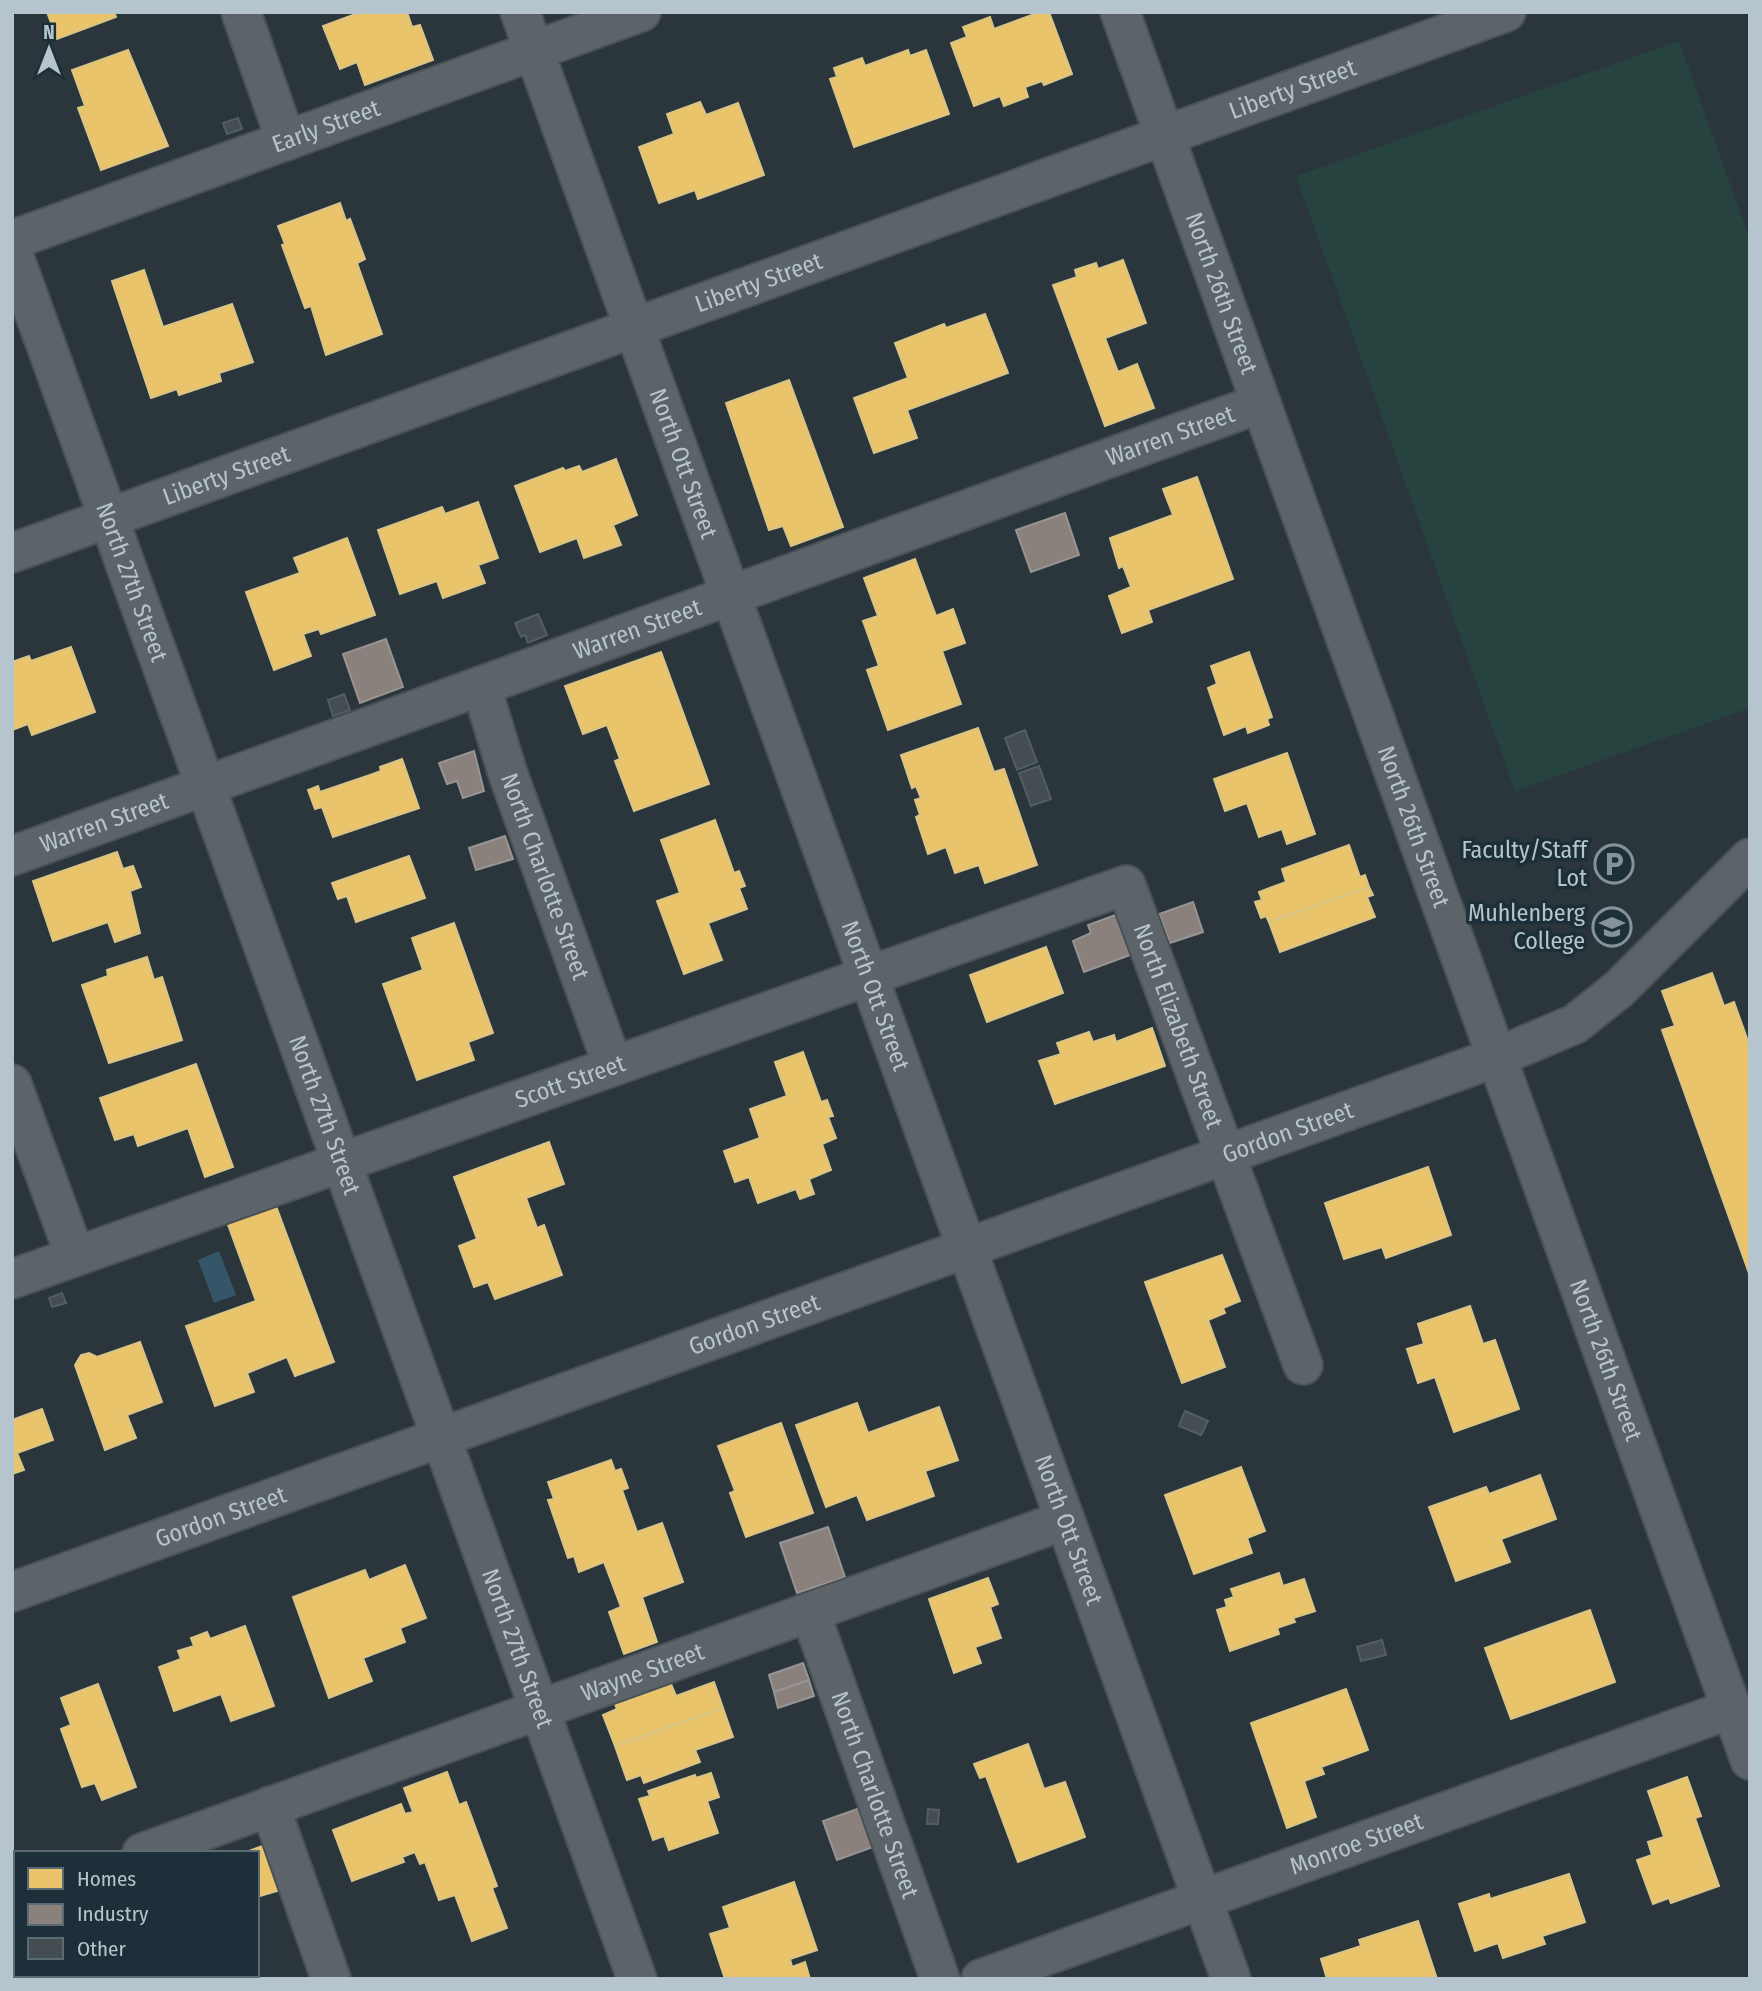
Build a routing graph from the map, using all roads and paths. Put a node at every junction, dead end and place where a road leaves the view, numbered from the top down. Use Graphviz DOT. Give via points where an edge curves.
graph roads {
  1 [pos="241,12"];
  2 [pos="520,12"];
  3 [pos="641,12"];
  4 [pos="1120,12"];
  5 [pos="1506,12"];
  6 [pos="534,51"];
  7 [pos="1165,135"];
  8 [pos="286,141"];
  9 [pos="12,240"];
  10 [pos="12,251"];
  11 [pos="634,328"];
  12 [pos="1261,403"];
  13 [pos="109,518"];
  14 [pos="12,553"];
  15 [pos="731,595"];
  16 [pos="481,686"];
  17 [pos="205,786"];
  18 [pos="12,856"];
  19 [pos="1750,859"];
  20 [pos="1126,885"];
  21 [pos="868,976"];
  22 [pos="1497,1057"];
  23 [pos="613,1066"];
  24 [pos="12,1084"];
  25 [pos="1225,1155"];
  26 [pos="342,1162"];
  27 [pos="967,1248"];
  28 [pos="75,1256"];
  29 [pos="12,1279"];
  30 [pos="1303,1365"];
  31 [pos="441,1437"];
  32 [pos="1065,1520"];
  33 [pos="12,1592"];
  34 [pos="810,1612"];
  35 [pos="1731,1709"];
  36 [pos="540,1710"];
  37 [pos="1750,1760"];
  38 [pos="270,1806"];
  39 [pos="147,1851"];
  40 [pos="1203,1899"];
  41 [pos="331,1979"];
  42 [pos="637,1979"];
  43 [pos="940,1979"];
  44 [pos="981,1979"];
  45 [pos="1231,1979"];
  1 -- 8 [label="street"];
  2 -- 6 [label="street, North Ott Street"];
  3 -- 6 [label="street, Early Street"];
  4 -- 7 [label="street, North 26th Street"];
  5 -- 7 [label="street, Liberty Street"];
  6 -- 8 [label="street, Early Street"];
  6 -- 11 [label="street, North Ott Street"];
  7 -- 11 [label="street, Liberty Street"];
  7 -- 12 [label="street, North 26th Street"];
  8 -- 9 [label="street, Early Street"];
  10 -- 13 [label="street, North 27th Street"];
  11 -- 13 [label="street, Liberty Street"];
  11 -- 15 [label="street, North Ott Street"];
  12 -- 15 [label="street, Warren Street"];
  12 -- 22 [label="street, North 26th Street"];
  13 -- 14 [label="street, Liberty Street"];
  13 -- 17 [label="street, North 27th Street"];
  15 -- 16 [label="street, Warren Street"];
  15 -- 21 [label="street, North Ott Street"];
  16 -- 17 [label="street, Warren Street"];
  16 -- 23 [label="street, North Charlotte Street"];
  17 -- 18 [label="street, Warren Street"];
  17 -- 26 [label="street, North 27th Street"];
  19 -- 22 [label="street, Gordon Street" via="1619,989 1575,1024"];
  20 -- 21 [label="street, Scott Street"];
  20 -- 25 [label="street, North Elizabeth Street"];
  21 -- 23 [label="street, Scott Street"];
  21 -- 27 [label="street, North Ott Street"];
  22 -- 25 [label="street, Gordon Street"];
  22 -- 35 [label="street, North 26th Street"];
  23 -- 26 [label="street, Scott Street"];
  24 -- 28 [label="street"];
  25 -- 27 [label="street, Gordon Street"];
  25 -- 30 [label="street, North Elizabeth Street"];
  26 -- 28 [label="street, Scott Street"];
  26 -- 31 [label="street, North 27th Street"];
  27 -- 31 [label="street, Gordon Street"];
  27 -- 32 [label="street, North Ott Street"];
  28 -- 29 [label="street, Scott Street"];
  31 -- 33 [label="street, Gordon Street"];
  31 -- 36 [label="street, North 27th Street"];
  32 -- 34 [label="street, Wayne Street"];
  32 -- 40 [label="street, North Ott Street"];
  34 -- 36 [label="street, Wayne Street"];
  34 -- 43 [label="street, North Charlotte Street"];
  35 -- 37 [label="street, North 26th Street"];
  35 -- 40 [label="street, Monroe Street"];
  36 -- 38 [label="street, Wayne Street"];
  36 -- 42 [label="street, North 27th Street"];
  38 -- 39 [label="street, Wayne Street"];
  38 -- 41 [label="street"];
  40 -- 44 [label="street, Monroe Street"];
  40 -- 45 [label="street, North Ott Street"];
}
